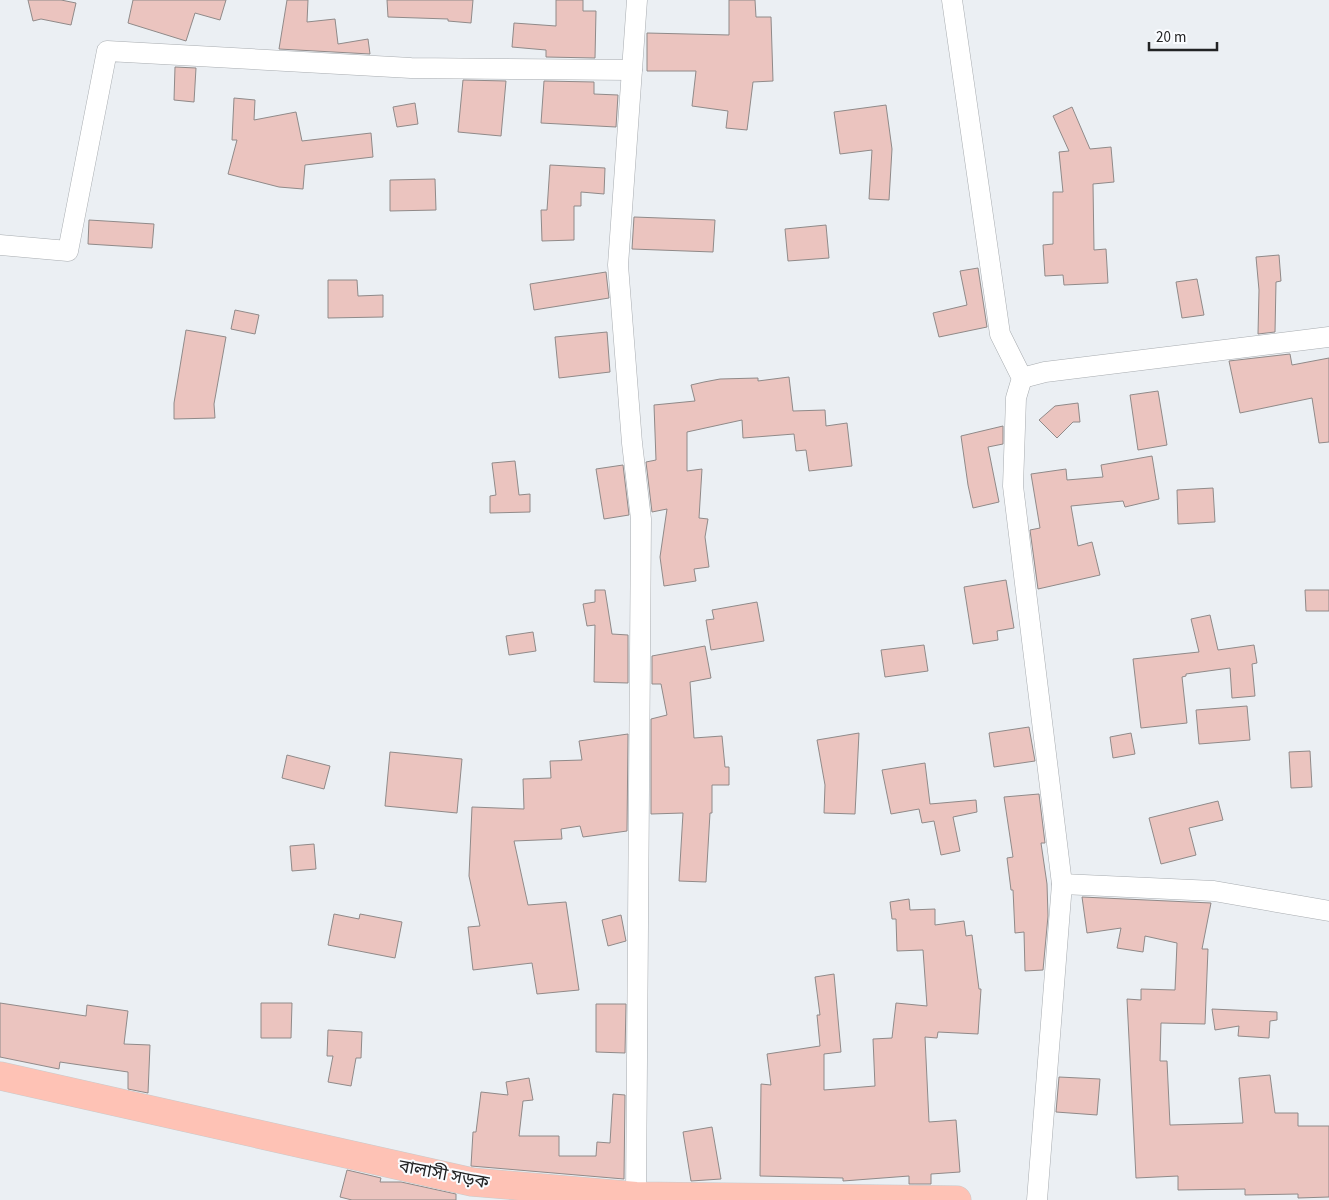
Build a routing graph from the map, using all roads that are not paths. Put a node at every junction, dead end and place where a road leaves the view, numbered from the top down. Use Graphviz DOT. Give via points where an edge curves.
graph roads {
  1 [pos="637,0"];
  2 [pos="952,0"];
  3 [pos="632,70"];
  4 [pos="0,246"];
  5 [pos="1329,337"];
  6 [pos="1022,378"];
  7 [pos="1062,884"];
  8 [pos="1329,911"];
  9 [pos="0,1076"];
  10 [pos="636,1196"];
  11 [pos="957,1200"];
  12 [pos="1037,1200"];
  1 -- 3 [label="street"];
  2 -- 6 [label="street" via="1000,334"];
  3 -- 4 [label="street" via="412,68 107,50 68,251"];
  3 -- 10 [label="street" via="618,265 641,519"];
  5 -- 6 [label="street" via="1045,372"];
  6 -- 7 [label="street" via="1016,398 1013,486"];
  7 -- 8 [label="street" via="1214,891"];
  7 -- 12 [label="street"];
  9 -- 10 [label="main road, বালাসী সড়ক" via="472,1182"];
  10 -- 11 [label="main road, বালাসী সড়ক"];
}
